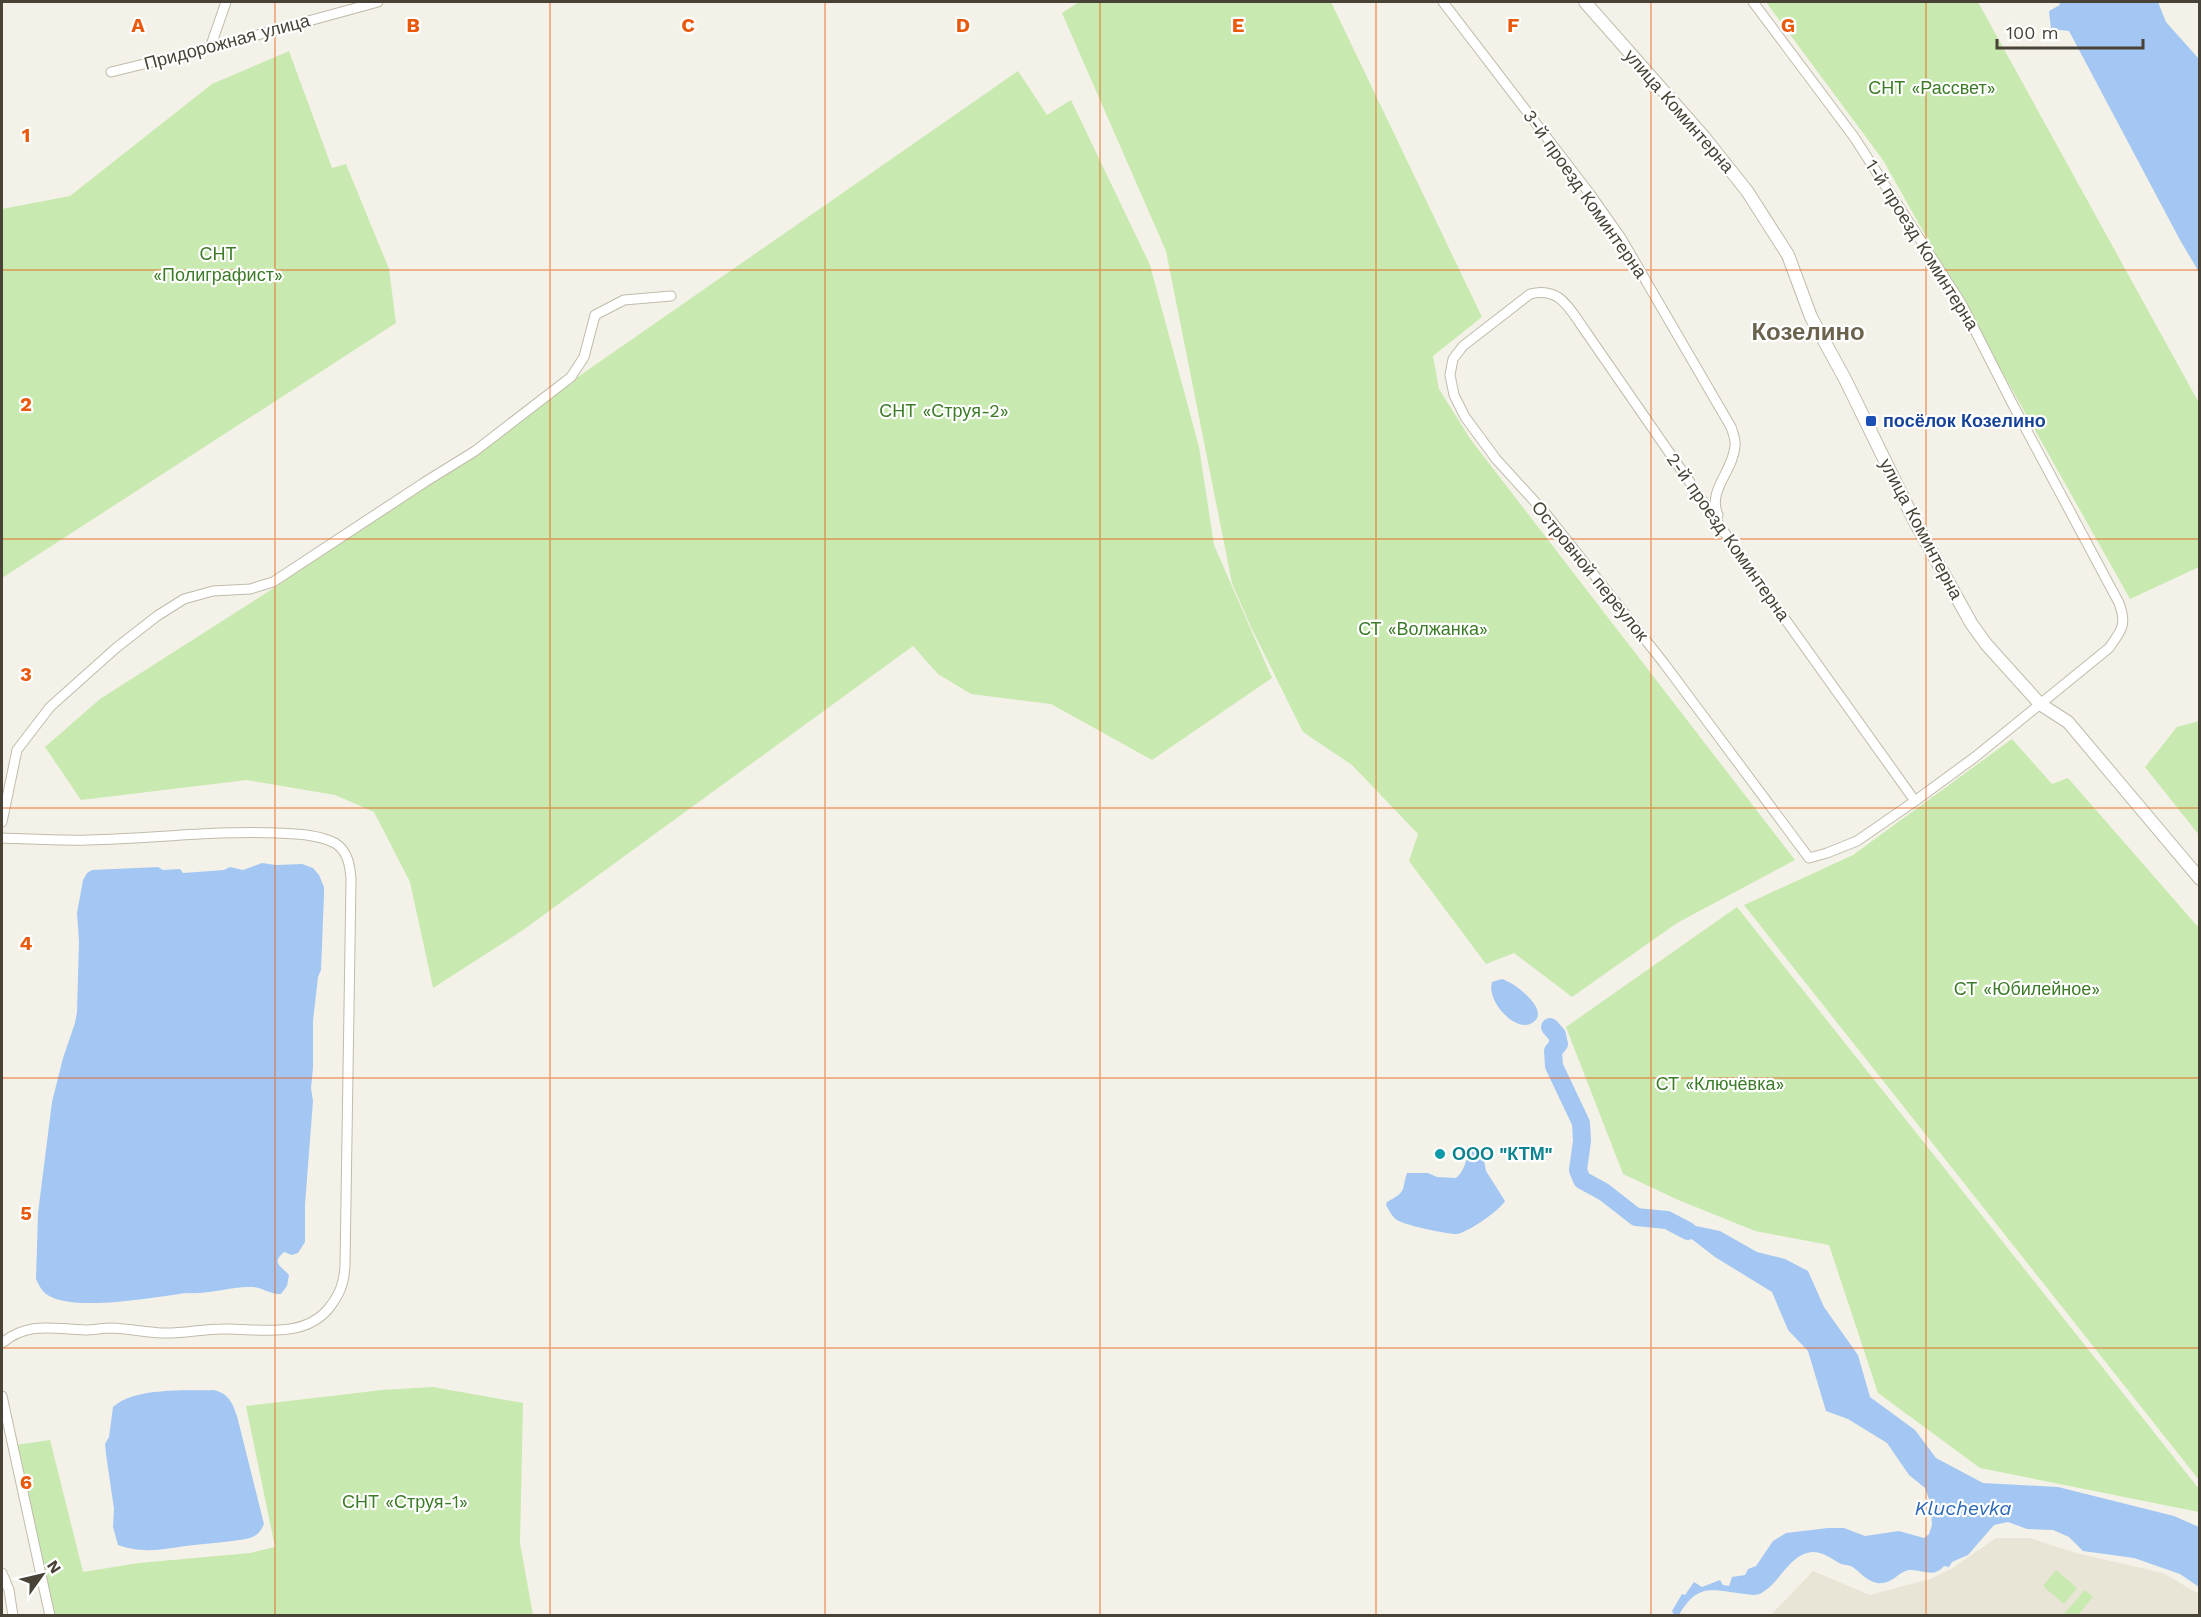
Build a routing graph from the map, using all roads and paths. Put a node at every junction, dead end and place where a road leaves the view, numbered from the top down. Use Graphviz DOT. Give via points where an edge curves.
graph roads {
  1 [pos="226,2"];
  2 [pos="378,2"];
  3 [pos="1443,2"];
  4 [pos="1585,2"];
  5 [pos="1753,2"];
  6 [pos="210,48"];
  7 [pos="111,72"];
  8 [pos="1530,294"];
  9 [pos="671,296"];
  10 [pos="1724,531"];
  11 [pos="2040,704"];
  12 [pos="1915,801"];
  13 [pos="2,822"];
  14 [pos="2,838"];
  15 [pos="1809,858"];
  16 [pos="2199,879"];
  17 [pos="2,1343"];
  18 [pos="2,1396"];
  19 [pos="2,1573"];
  20 [pos="13,1616"];
  21 [pos="50,1616"];
  1 -- 6 [label="street"];
  2 -- 6 [label="street, Придорожная улица"];
  3 -- 10 [label="street, 3-й проезд Коминтерна" via="1621,238 1731,427 1736,444 1714,506"];
  4 -- 11 [label="street, улица Коминтерна" via="1747,191 1788,255 1811,317 1971,623"];
  5 -- 11 [label="street, 1-й проезд Коминтерна" via="1854,137 1961,303 2119,603 2124,617 2109,648"];
  6 -- 7 [label="street, Придорожная улица"];
  8 -- 10 [label="street, 2-й проезд Коминтерна" via="1555,294 1565,303"];
  8 -- 15 [label="street, Островной переулок" via="1463,346 1450,375 1454,395 1496,459 1663,662"];
  9 -- 13 [label="street" via="624,300 596,315 584,357 571,377 475,451 291,571 250,589 213,591 184,599 116,648 50,707 17,750"];
  10 -- 12 [label="street, 2-й проезд Коминтерна"];
  11 -- 12 [label="street, 1-й проезд Коминтерна"];
  11 -- 16 [label="street, улица Коминтерна" via="2068,722"];
  12 -- 15 [label="street, 1-й проезд Коминтерна" via="1857,842"];
  14 -- 17 [label="street" via="87,841 248,832 319,837 342,849 350,862 351,902 345,1266 338,1297 320,1319 290,1329 164,1333 34,1327"];
  18 -- 21 [label="street"];
  19 -- 20 [label="street"];
}
